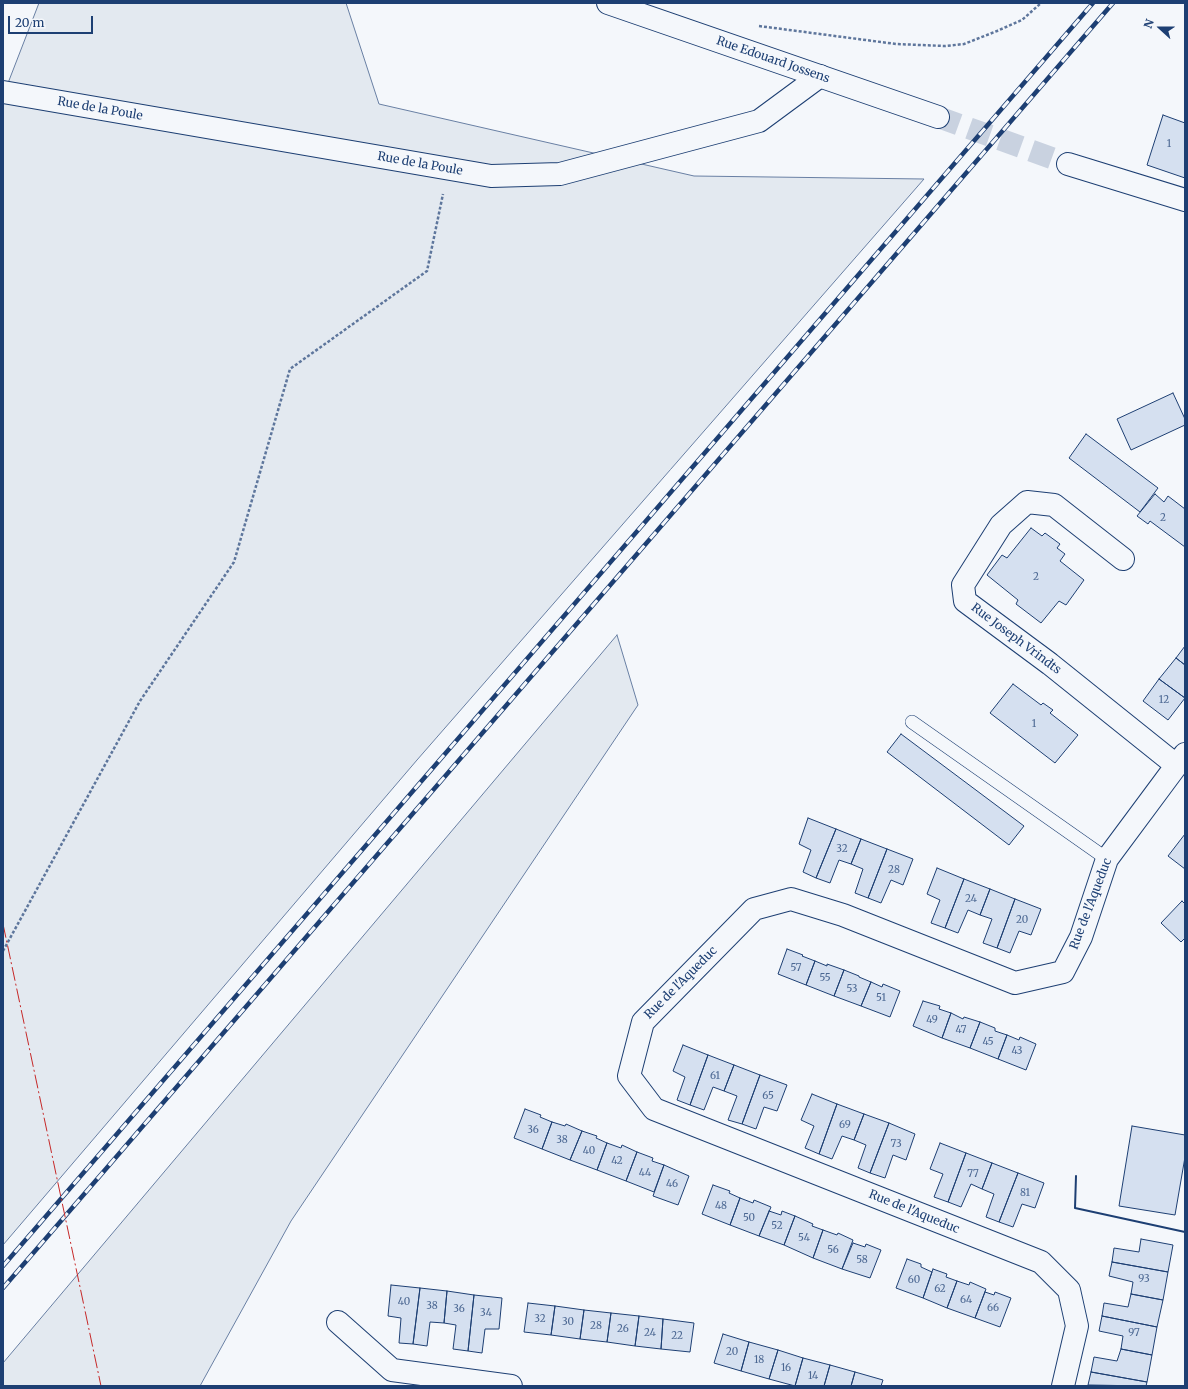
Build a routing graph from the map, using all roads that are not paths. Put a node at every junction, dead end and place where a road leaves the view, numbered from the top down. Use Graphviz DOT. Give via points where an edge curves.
graph roads {
  1 [pos="608,3"];
  2 [pos="820,76"];
  3 [pos="3,92"];
  4 [pos="938,117"];
  5 [pos="1068,164"];
  6 [pos="1185,200"];
  7 [pos="1123,559"];
  8 [pos="912,722"];
  9 [pos="1180,760"];
  10 [pos="1107,859"];
  11 [pos="338,1322"];
  12 [pos="511,1386"];
  13 [pos="1064,1386"];
  1 -- 2 [label="street, Rue Edouard Jossens"];
  2 -- 3 [label="street, Rue de la Poule" via="759,121 560,174 491,176"];
  2 -- 4 [label="street, Rue Edouard Jossens"];
  5 -- 6 [label="street"];
  7 -- 9 [label="street, Rue Joseph Vrindts" via="1054,505 1027,502 1001,525 984,551 963,585 964,601"];
  8 -- 10 [label="lane"];
  9 -- 10 [label="street, Rue de l'Aqueduc"];
  10 -- 13 [label="street, Rue de l'Aqueduc" via="1081,937 1063,972 1015,983 843,914 791,899 754,909 643,1022 629,1076 654,1109 1041,1262 1069,1290 1077,1326"];
  11 -- 12 [label="street" via="392,1370"];
}
